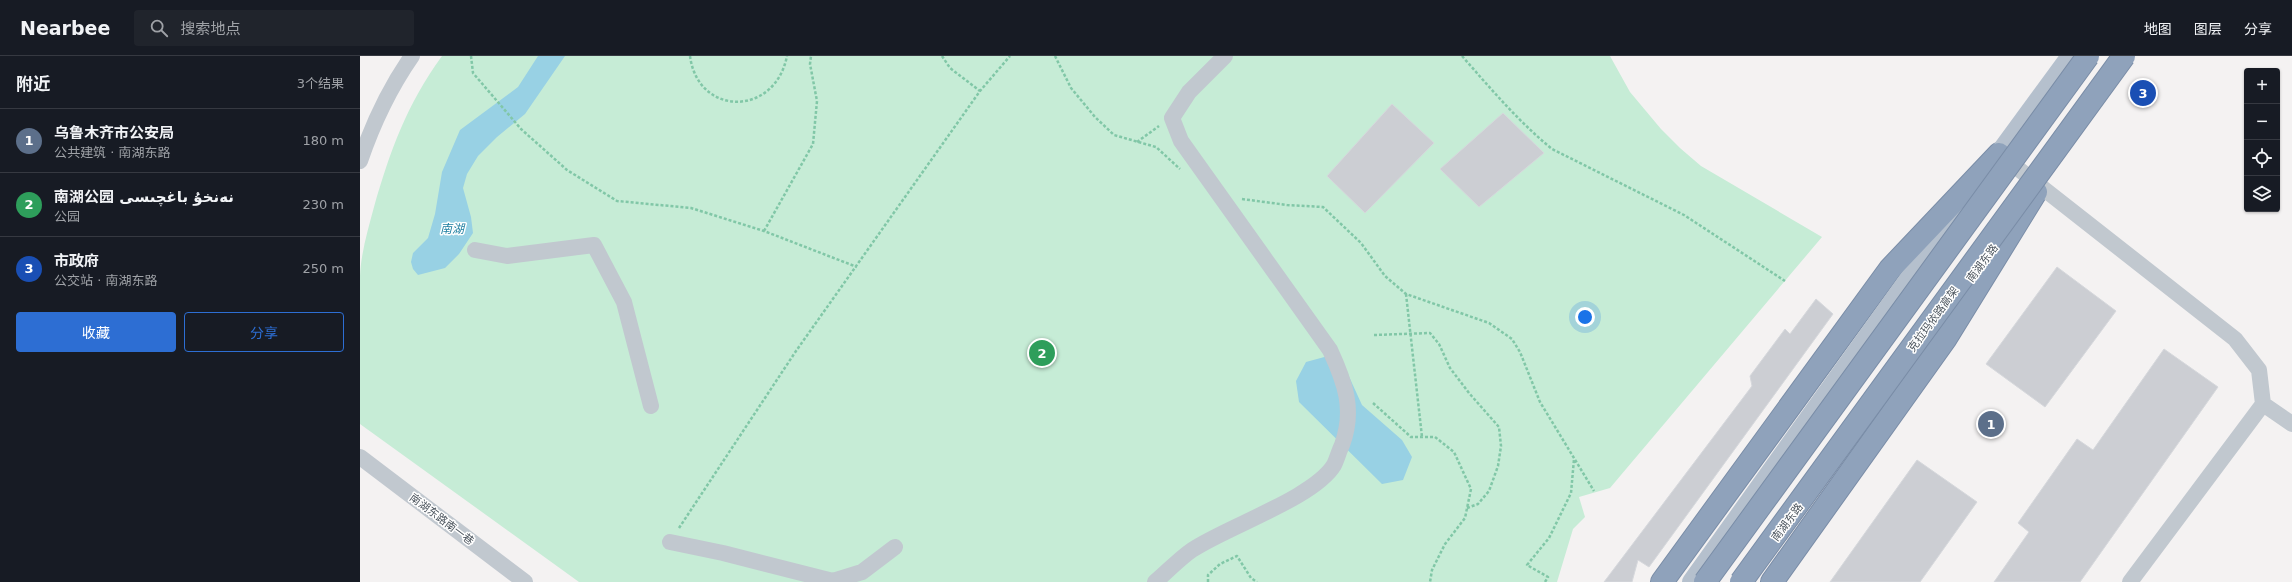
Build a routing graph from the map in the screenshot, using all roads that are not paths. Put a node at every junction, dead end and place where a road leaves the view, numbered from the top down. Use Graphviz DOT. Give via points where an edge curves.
graph roads {
  1 [pos="412,56"];
  2 [pos="1225,56"];
  3 [pos="2071,56"];
  4 [pos="2088,56"];
  5 [pos="2124,56"];
  6 [pos="2130,56"];
  7 [pos="1999,154"];
  8 [pos="360,161"];
  9 [pos="2039,187"];
  10 [pos="475,250"];
  11 [pos="2263,404"];
  12 [pos="651,406"];
  13 [pos="2292,424"];
  14 [pos="360,457"];
  15 [pos="670,542"];
  16 [pos="895,547"];
  17 [pos="525,582"];
  18 [pos="1155,582"];
  19 [pos="1662,582"];
  20 [pos="1692,582"];
  21 [pos="1705,582"];
  22 [pos="1741,582"];
  23 [pos="1772,582"];
  24 [pos="2130,582"];
  1 -- 8 [label="street" via="393,84 373,125"];
  2 -- 18 [label="street" via="1188,92 1172,118 1181,141 1330,350 1344,378 1349,416 1346,435 1334,465 1317,481 1295,496 1192,550"];
  3 -- 7 [label="main road"];
  4 -- 21 [label="highway, bridge"];
  5 -- 22 [label="highway, 克拉玛依路高架, bridge"];
  6 -- 9 [label="main road, 南湖东路"];
  7 -- 9 [label="street"];
  7 -- 19 [label="highway" via="1890,269"];
  7 -- 20 [label="main road"];
  9 -- 11 [label="street" via="2235,339 2259,370"];
  9 -- 22 [label="main road, 南湖东路"];
  9 -- 23 [label="highway" via="1946,338"];
  10 -- 12 [label="street" via="507,256 594,245 624,302"];
  11 -- 13 [label="street"];
  11 -- 24 [label="street"];
  14 -- 17 [label="street, 南湖东路南一巷"];
  15 -- 16 [label="street" via="833,581 862,572"];
}
